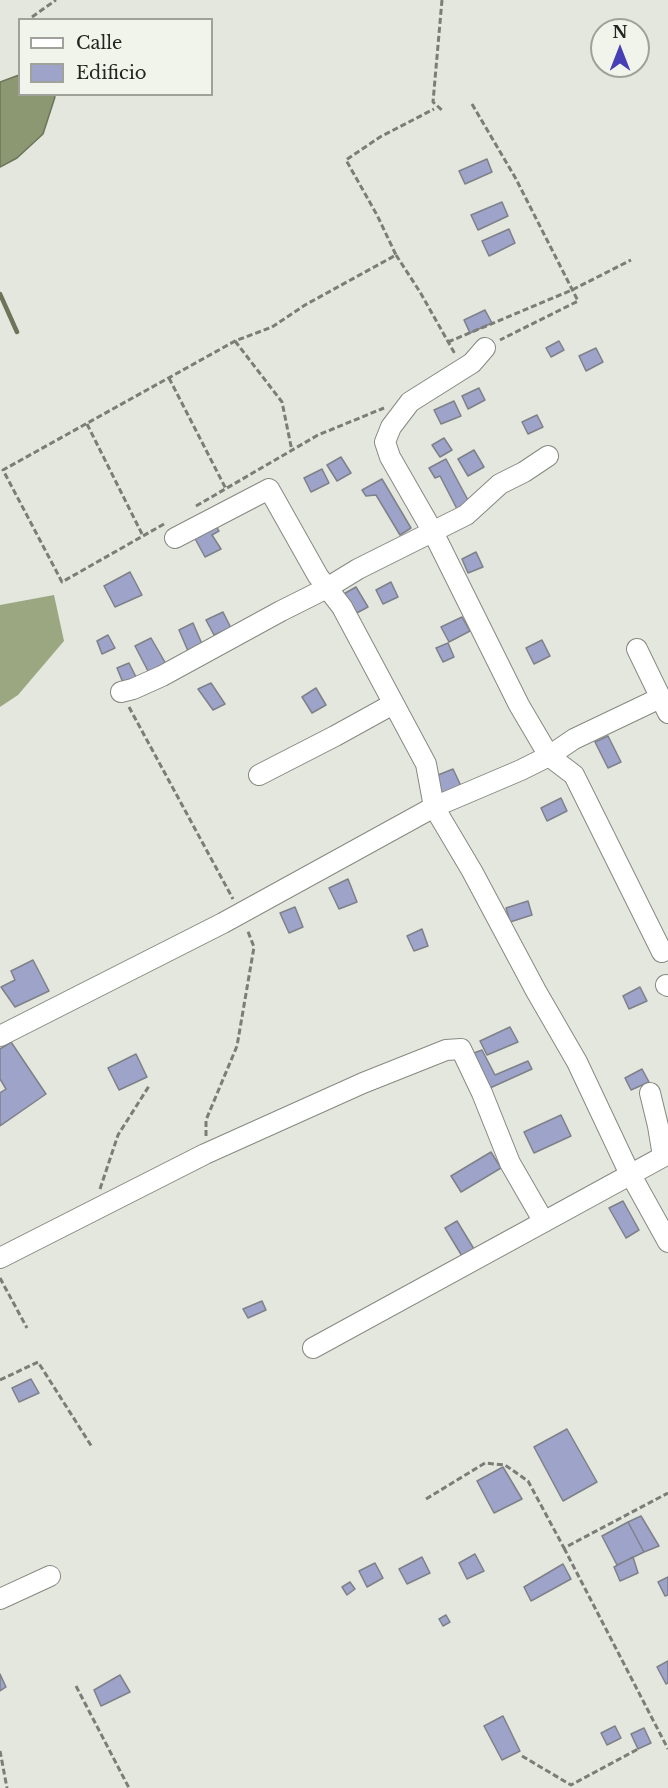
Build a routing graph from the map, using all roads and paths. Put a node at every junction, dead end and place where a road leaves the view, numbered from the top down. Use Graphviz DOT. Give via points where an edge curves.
graph roads {
  1 [pos="56,0"];
  2 [pos="442,0"];
  3 [pos="32,17"];
  4 [pos="472,104"];
  5 [pos="434,109"];
  6 [pos="442,111"];
  7 [pos="396,255"];
  8 [pos="631,260"];
  9 [pos="572,290"];
  10 [pos="235,342"];
  11 [pos="448,342"];
  12 [pos="484,348"];
  13 [pos="459,361"];
  14 [pos="169,378"];
  15 [pos="390,404"];
  16 [pos="87,424"];
  17 [pos="292,451"];
  18 [pos="548,456"];
  19 [pos="226,489"];
  20 [pos="189,510"];
  21 [pos="173,529"];
  22 [pos="433,532"];
  23 [pos="143,536"];
  24 [pos="327,588"];
  25 [pos="637,649"];
  26 [pos="121,692"];
  27 [pos="393,704"];
  28 [pos="664,705"];
  29 [pos="549,756"];
  30 [pos="259,774"];
  31 [pos="434,807"];
  32 [pos="662,952"];
  33 [pos="0,1036"];
  34 [pos="149,1086"];
  35 [pos="650,1094"];
  36 [pos="666,1155"];
  37 [pos="632,1174"];
  38 [pos="93,1211"];
  39 [pos="544,1221"];
  40 [pos="668,1242"];
  41 [pos="0,1258"];
  42 [pos="0,1278"];
  43 [pos="27,1328"];
  44 [pos="313,1348"];
  45 [pos="0,1380"];
  46 [pos="92,1447"];
  47 [pos="668,1494"];
  48 [pos="426,1499"];
  49 [pos="564,1548"];
  50 [pos="50,1576"];
  51 [pos="0,1599"];
  52 [pos="76,1686"];
  53 [pos="639,1749"];
  54 [pos="668,1749"];
  55 [pos="0,1751"];
  56 [pos="522,1756"];
  57 [pos="7,1788"];
  58 [pos="129,1788"];
  1 -- 3 [label="path"];
  2 -- 6 [label="path" via="433,102"];
  4 -- 9 [label="path" via="516,179"];
  5 -- 7 [label="path" via="346,160"];
  7 -- 10 [label="path" via="272,327"];
  7 -- 11 [label="path"];
  8 -- 9 [label="path"];
  9 -- 11 [label="path"];
  9 -- 12 [label="path" via="578,301"];
  10 -- 14 [label="path"];
  10 -- 17 [label="path" via="282,402"];
  11 -- 13 [label="path"];
  12 -- 22 [label="street" via="472,363 410,402 385,442"];
  14 -- 16 [label="path"];
  14 -- 19 [label="path"];
  15 -- 17 [label="path" via="318,435"];
  16 -- 23 [label="path"];
  16 -- 23 [label="path" via="3,470 62,582"];
  17 -- 19 [label="path"];
  18 -- 22 [label="street" via="500,484 466,515"];
  19 -- 20 [label="path"];
  21 -- 23 [label="path"];
  21 -- 24 [label="street" via="269,489"];
  22 -- 24 [label="street"];
  22 -- 29 [label="street" via="519,705"];
  24 -- 26 [label="street" via="162,676"];
  24 -- 27 [label="street" via="342,607"];
  25 -- 28 [label="street"];
  27 -- 30 [label="street"];
  27 -- 31 [label="street" via="426,764"];
  28 -- 29 [label="street" via="573,739"];
  29 -- 31 [label="street"];
  29 -- 32 [label="street" via="573,774"];
  31 -- 33 [label="street" via="223,923"];
  31 -- 37 [label="street" via="577,1062"];
  34 -- 38 [label="path" via="118,1135"];
  35 -- 36 [label="street"];
  36 -- 37 [label="street"];
  37 -- 39 [label="street"];
  37 -- 40 [label="street"];
  38 -- 39 [label="street" via="205,1154 342,1093 446,1050 461,1049 510,1163"];
  38 -- 41 [label="street"];
  39 -- 44 [label="street"];
  42 -- 43 [label="path"];
  45 -- 46 [label="path" via="38,1362"];
  47 -- 49 [label="path"];
  48 -- 49 [label="path" via="484,1463 505,1465 528,1480"];
  49 -- 54 [label="path"];
  50 -- 51 [label="street"];
  52 -- 58 [label="path"];
  53 -- 56 [label="path" via="571,1785"];
  55 -- 57 [label="path"];
}
